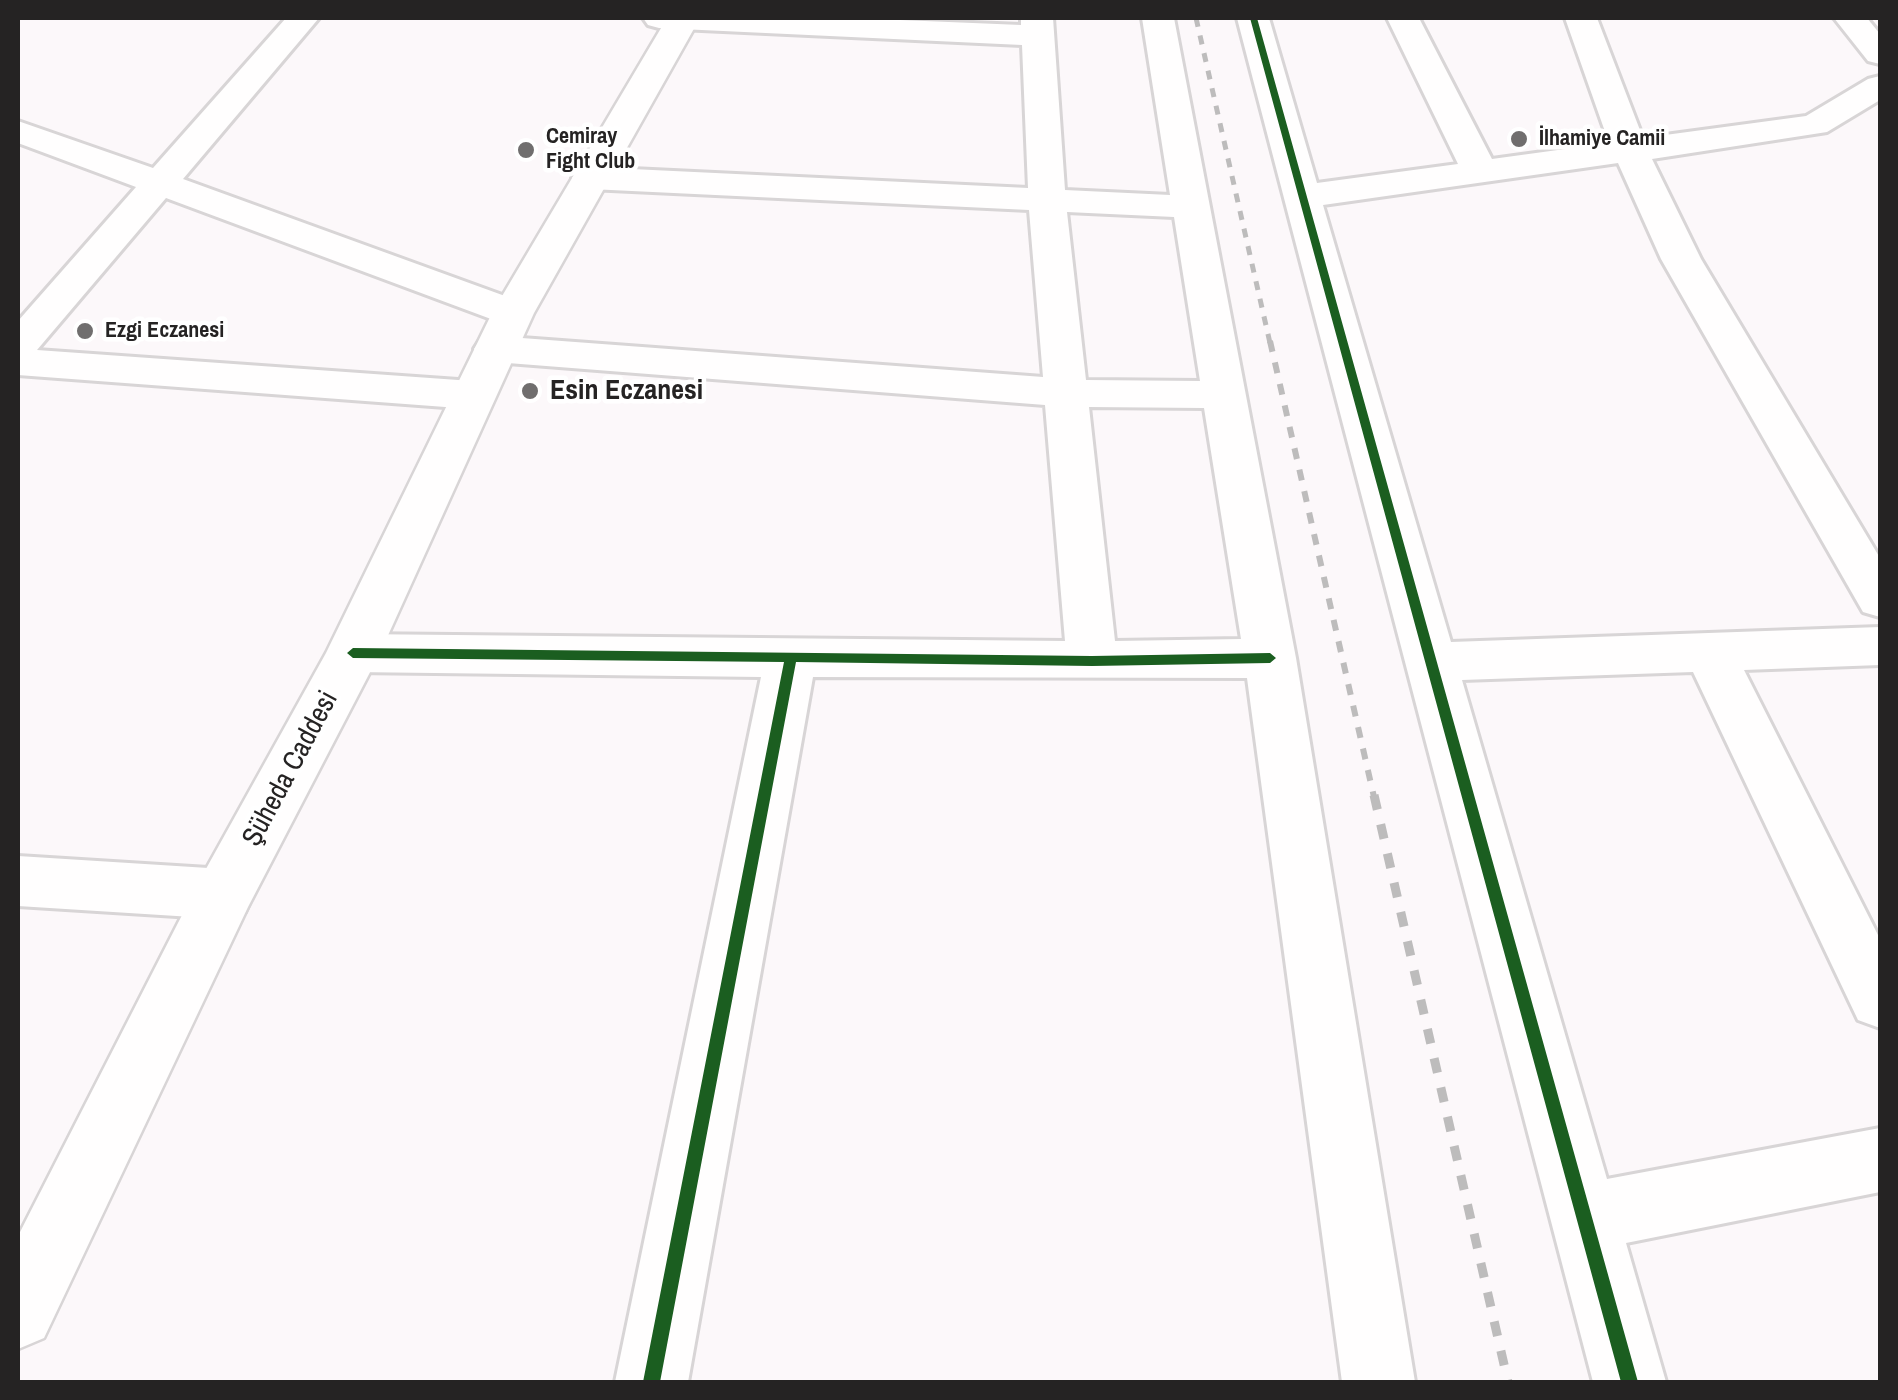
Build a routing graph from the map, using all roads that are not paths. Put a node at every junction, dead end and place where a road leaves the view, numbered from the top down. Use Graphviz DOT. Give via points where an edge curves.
graph roads {
  1 [pos="304,18"];
  2 [pos="675,18"];
  3 [pos="1158,18"];
  4 [pos="1253,18"];
  5 [pos="1403,18"];
  6 [pos="1581,18"];
  7 [pos="1850,18"];
  8 [pos="1038,27"];
  9 [pos="1880,54"];
  10 [pos="1880,86"];
  11 [pos="18,131"];
  12 [pos="1631,153"];
  13 [pos="1480,171"];
  14 [pos="590,178"];
  15 [pos="157,185"];
  16 [pos="1300,197"];
  17 [pos="1047,202"];
  18 [pos="1194,207"];
  19 [pos="19,347"];
  20 [pos="493,352"];
  21 [pos="1068,393"];
  22 [pos="1226,395"];
  23 [pos="1880,598"];
  24 [pos="1880,646"];
  25 [pos="1709,651"];
  26 [pos="353,654"];
  27 [pos="791,657"];
  28 [pos="1270,658"];
  29 [pos="1092,661"];
  30 [pos="1429,662"];
  31 [pos="18,882"];
  32 [pos="224,894"];
  33 [pos="1880,1000"];
  34 [pos="1880,1160"];
  35 [pos="1584,1217"];
  36 [pos="18,1312"];
  37 [pos="650,1382"];
  38 [pos="1379,1382"];
  39 [pos="1630,1382"];
  1 -- 15 [label="street"];
  2 -- 8 [label="street"];
  2 -- 14 [label="main road, Şüheda Caddesi"];
  3 -- 18 [label="street"];
  4 -- 16 [label="street"];
  5 -- 13 [label="street"];
  6 -- 12 [label="street"];
  7 -- 9 [label="street"];
  8 -- 17 [label="street"];
  10 -- 12 [label="street" via="1815,125"];
  11 -- 15 [label="street"];
  12 -- 13 [label="street"];
  12 -- 23 [label="street" via="1681,259"];
  13 -- 16 [label="street"];
  14 -- 17 [label="street"];
  14 -- 20 [label="main road, Şüheda Caddesi"];
  15 -- 19 [label="street"];
  15 -- 20 [label="street"];
  16 -- 30 [label="street"];
  17 -- 18 [label="street"];
  17 -- 21 [label="street"];
  18 -- 22 [label="street"];
  19 -- 20 [label="street"];
  20 -- 21 [label="street"];
  20 -- 26 [label="main road, Şüheda Caddesi"];
  21 -- 22 [label="street"];
  21 -- 29 [label="street"];
  22 -- 28 [label="street"];
  24 -- 25 [label="street"];
  25 -- 30 [label="street"];
  25 -- 33 [label="street"];
  26 -- 27 [label="street"];
  26 -- 32 [label="main road, Şüheda Caddesi"];
  27 -- 29 [label="street"];
  27 -- 37 [label="street"];
  28 -- 29 [label="street"];
  28 -- 38 [label="street"];
  30 -- 35 [label="street"];
  31 -- 32 [label="street"];
  32 -- 36 [label="main road, Şüheda Caddesi"];
  34 -- 35 [label="street"];
  35 -- 39 [label="street"];
}
